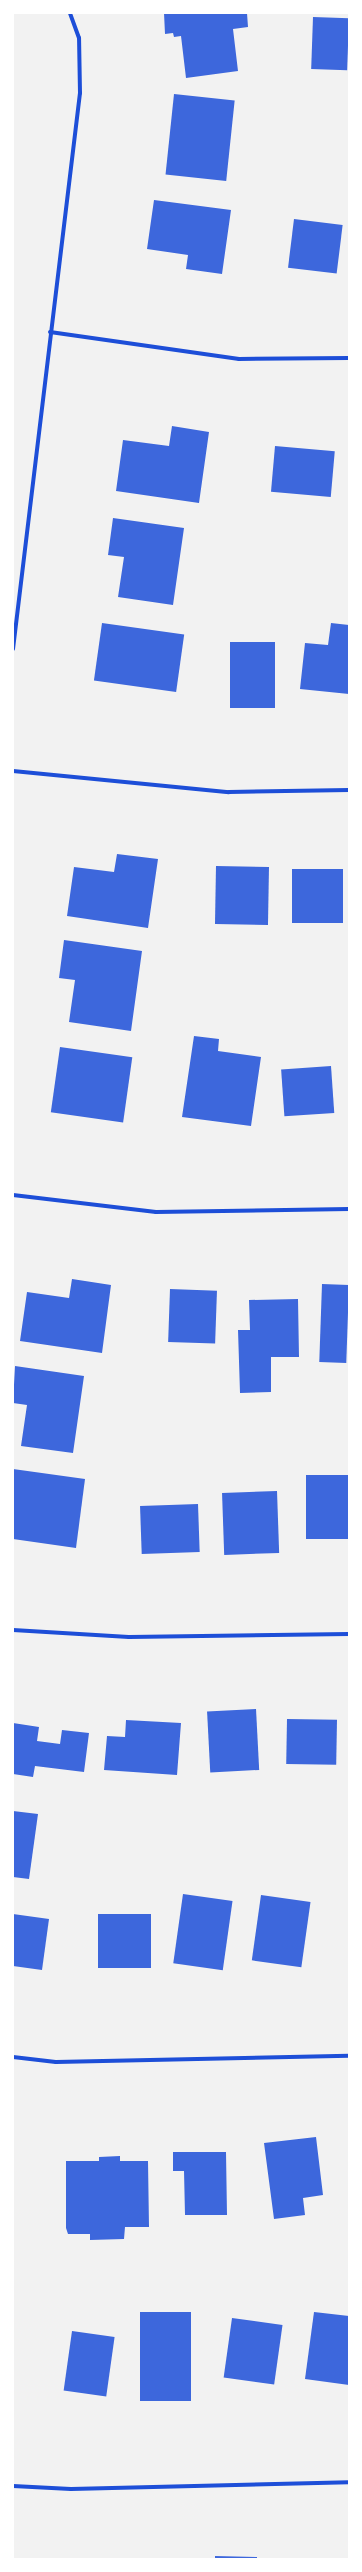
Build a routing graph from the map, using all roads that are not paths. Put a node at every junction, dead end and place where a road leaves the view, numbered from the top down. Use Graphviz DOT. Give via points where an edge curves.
graph roads {
  1 [pos="70,13"];
  2 [pos="50,332"];
  3 [pos="349,358"];
  4 [pos="13,648"];
  5 [pos="13,771"];
  6 [pos="349,790"];
  7 [pos="13,1195"];
  8 [pos="349,1209"];
  9 [pos="13,1630"];
  10 [pos="349,1634"];
  11 [pos="349,2056"];
  12 [pos="13,2057"];
  13 [pos="349,2482"];
  14 [pos="13,2486"];
  1 -- 2 [label="street" via="79,38 80,93"];
  2 -- 3 [label="street" via="239,359"];
  2 -- 4 [label="street"];
  5 -- 6 [label="street" via="229,792"];
  7 -- 8 [label="street" via="156,1212"];
  9 -- 10 [label="street" via="129,1637"];
  11 -- 12 [label="street" via="56,2062"];
  13 -- 14 [label="street" via="71,2489"];
}
